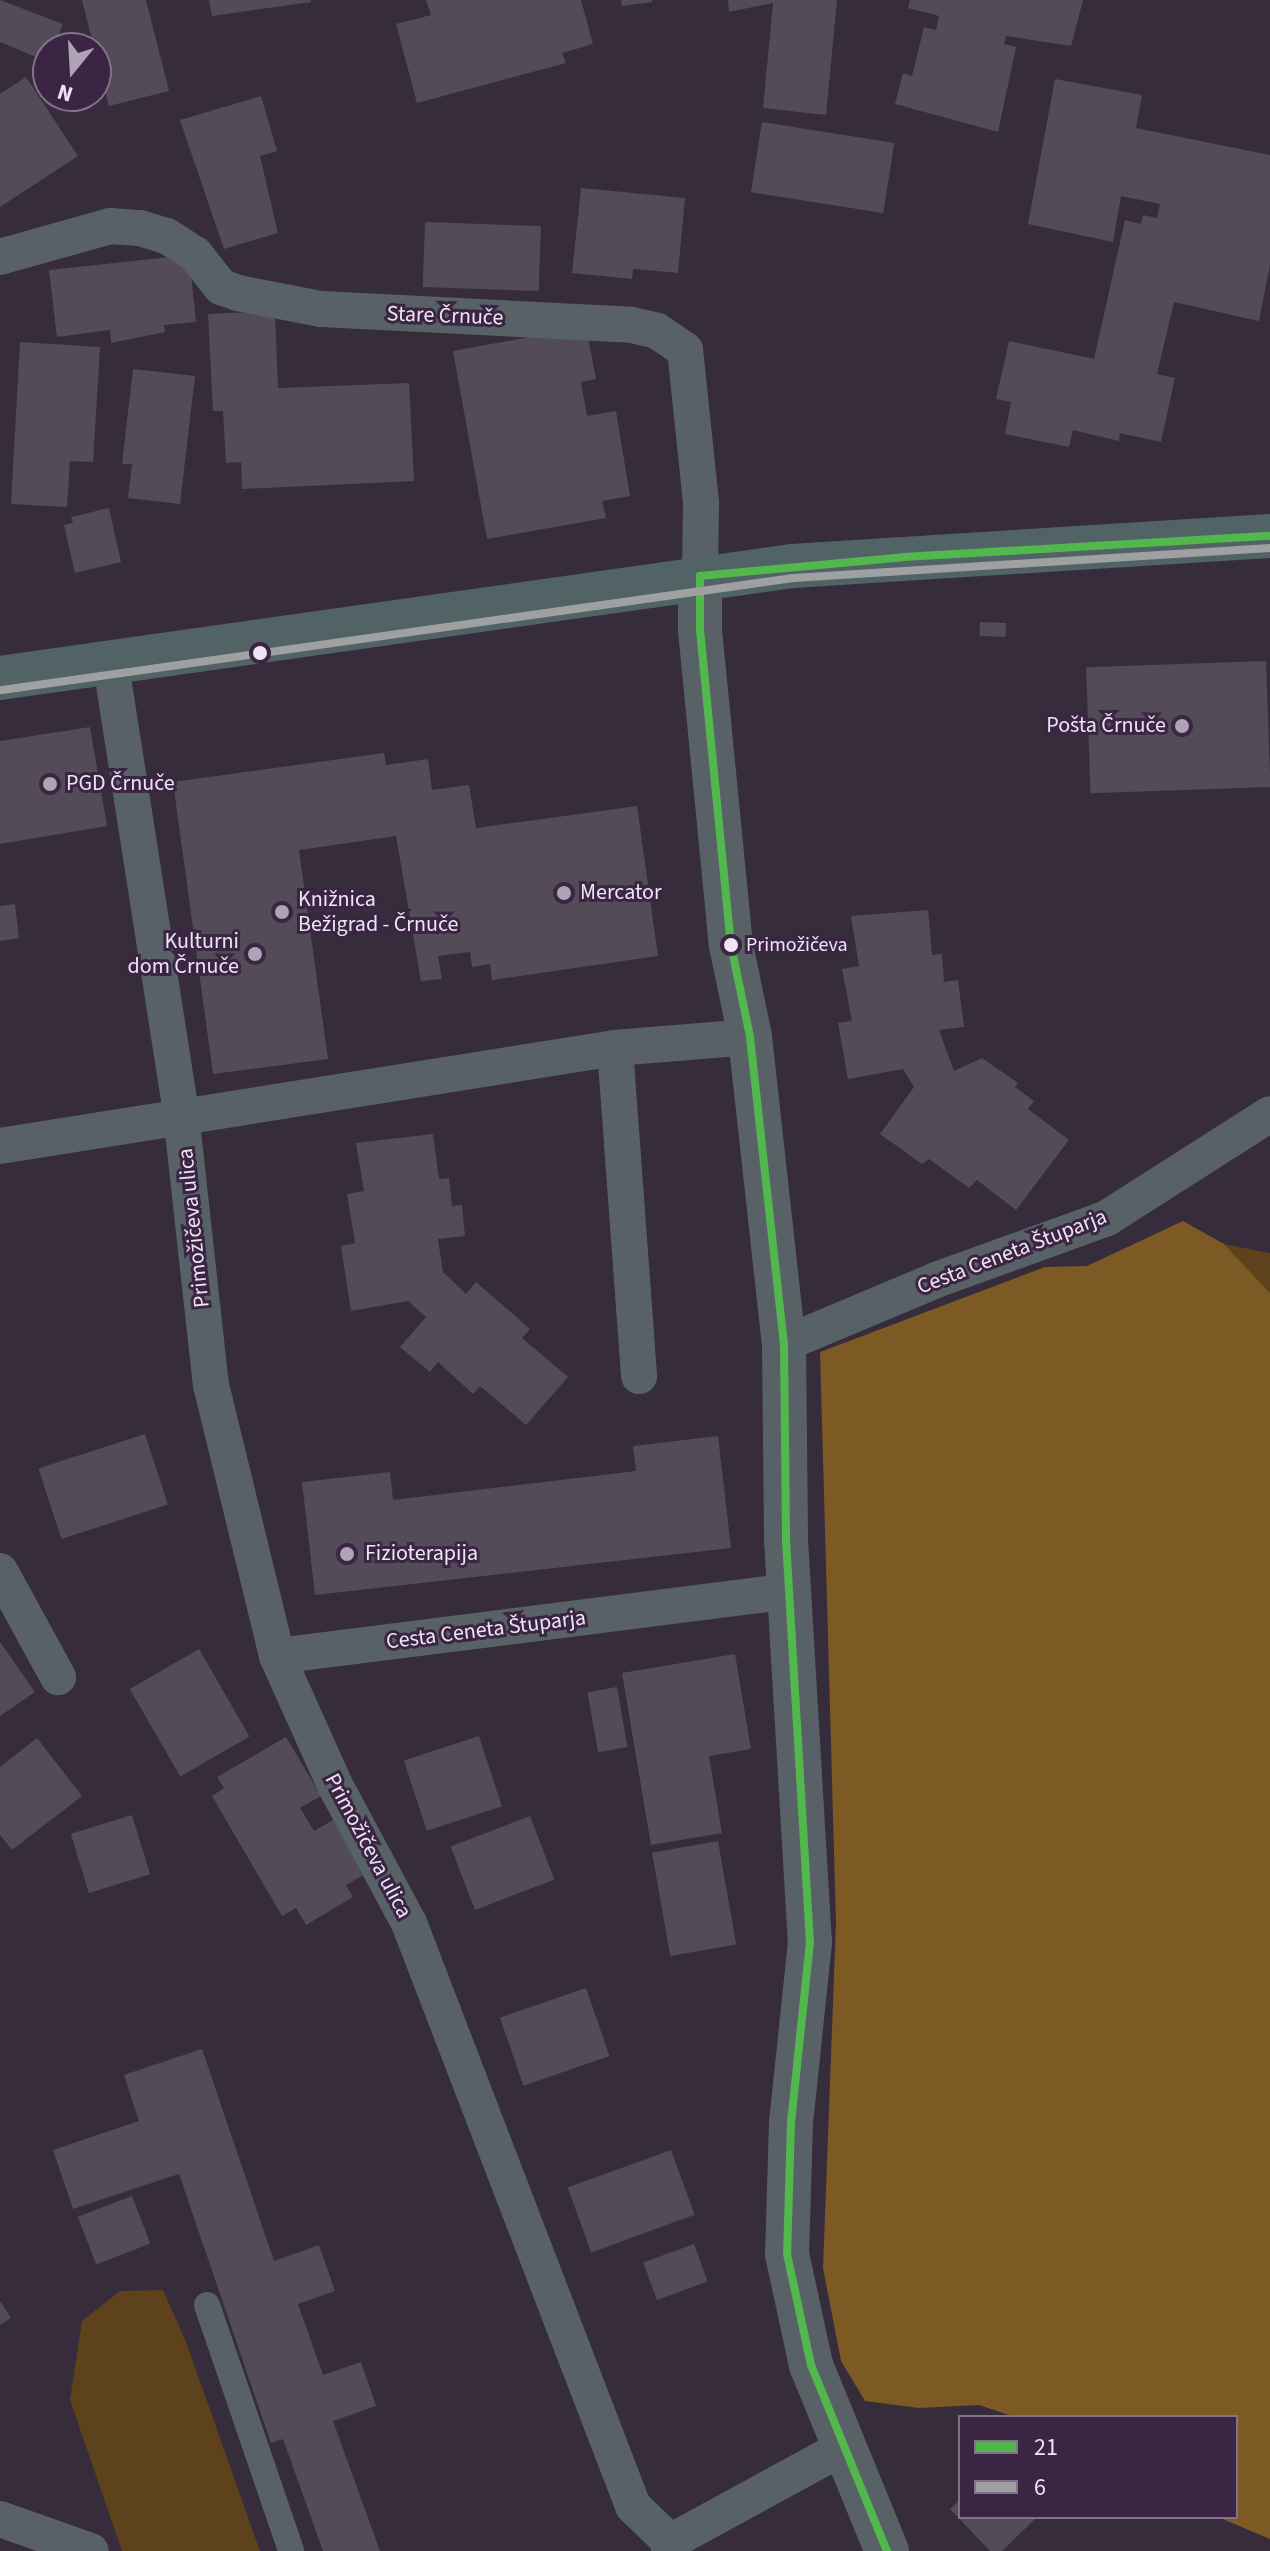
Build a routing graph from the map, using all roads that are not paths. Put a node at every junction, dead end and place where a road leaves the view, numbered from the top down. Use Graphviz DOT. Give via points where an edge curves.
graph roads {
  1 [pos="0,257"];
  2 [pos="1270,536"];
  3 [pos="700,576"];
  4 [pos="110,659"];
  5 [pos="0,678"];
  6 [pos="750,1037"];
  7 [pos="615,1048"];
  8 [pos="181,1114"];
  9 [pos="1270,1114"];
  10 [pos="0,1146"];
  11 [pos="784,1344"];
  12 [pos="639,1376"];
  13 [pos="0,1571"];
  14 [pos="791,1591"];
  15 [pos="277,1656"];
  16 [pos="58,1677"];
  17 [pos="207,2305"];
  18 [pos="844,2447"];
  19 [pos="0,2519"];
  20 [pos="669,2547"];
  21 [pos="91,2551"];
  22 [pos="291,2551"];
  23 [pos="887,2551"];
  1 -- 3 [label="street, Stare Črnuče" via="110,226 140,228 167,236 195,254 221,287 321,309 632,325 657,331 685,350 701,503"];
  2 -- 3 [label="main road" via="903,557"];
  3 -- 4 [label="main road"];
  3 -- 6 [label="street" via="700,630 731,945"];
  4 -- 5 [label="main road"];
  4 -- 8 [label="street, Primožičeva ulica"];
  6 -- 7 [label="street"];
  6 -- 11 [label="street"];
  7 -- 8 [label="street"];
  7 -- 12 [label="street"];
  8 -- 10 [label="street"];
  8 -- 15 [label="street, Primožičeva ulica" via="211,1385"];
  9 -- 11 [label="street, Cesta Ceneta Štuparja" via="1107,1218 936,1280"];
  11 -- 14 [label="street"];
  13 -- 16 [label="street"];
  14 -- 15 [label="street, Cesta Ceneta Štuparja"];
  14 -- 18 [label="street" via="810,1942 791,2122 787,2254 811,2365"];
  15 -- 20 [label="street, Primožičeva ulica" via="336,1787 409,1923 633,2506"];
  17 -- 22 [label="street"];
  18 -- 20 [label="street, Primožičeva ulica"];
  18 -- 23 [label="street"];
  19 -- 21 [label="street"];
}
